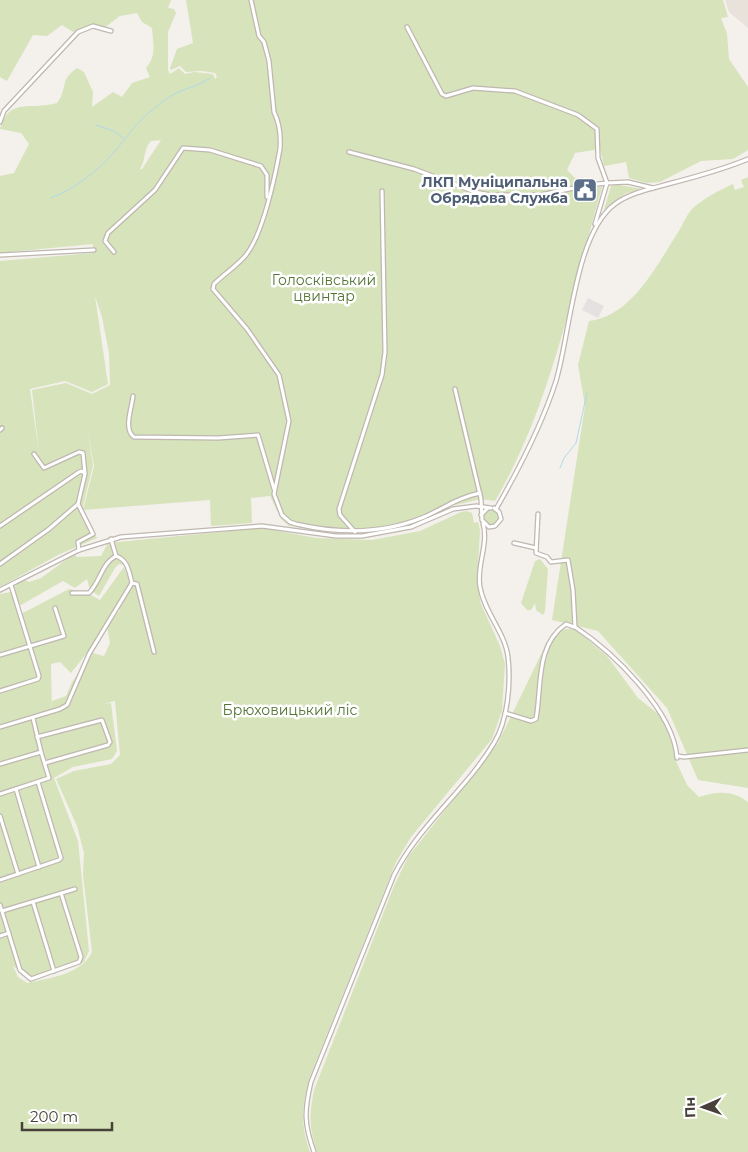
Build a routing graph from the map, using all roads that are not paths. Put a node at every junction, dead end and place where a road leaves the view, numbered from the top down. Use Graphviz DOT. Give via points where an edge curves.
graph roads {
  1 [pos="251,0"];
  2 [pos="407,27"];
  3 [pos="111,31"];
  4 [pos="0,122"];
  5 [pos="349,152"];
  6 [pos="748,159"];
  7 [pos="607,184"];
  8 [pos="653,188"];
  9 [pos="382,192"];
  10 [pos="266,205"];
  11 [pos="594,228"];
  12 [pos="105,241"];
  13 [pos="98,243"];
  14 [pos="94,250"];
  15 [pos="114,252"];
  16 [pos="0,256"];
  17 [pos="454,388"];
  18 [pos="133,396"];
  19 [pos="34,454"];
  20 [pos="85,474"];
  21 [pos="275,490"];
  22 [pos="480,493"];
  23 [pos="78,504"];
  24 [pos="482,506"];
  25 [pos="493,508"];
  26 [pos="538,514"];
  27 [pos="481,515"];
  28 [pos="483,523"];
  29 [pos="0,526"];
  30 [pos="495,526"];
  31 [pos="355,532"];
  32 [pos="485,538"];
  33 [pos="111,539"];
  34 [pos="514,543"];
  35 [pos="536,548"];
  36 [pos="79,550"];
  37 [pos="116,556"];
  38 [pos="0,564"];
  39 [pos="132,583"];
  40 [pos="11,585"];
  41 [pos="0,590"];
  42 [pos="72,593"];
  43 [pos="55,608"];
  44 [pos="575,627"];
  45 [pos="30,646"];
  46 [pos="154,652"];
  47 [pos="0,655"];
  48 [pos="0,691"];
  49 [pos="505,713"];
  50 [pos="33,718"];
  51 [pos="0,728"];
  52 [pos="37,737"];
  53 [pos="748,750"];
  54 [pos="42,752"];
  55 [pos="45,763"];
  56 [pos="0,764"];
  57 [pos="38,782"];
  58 [pos="16,789"];
  59 [pos="0,794"];
  60 [pos="0,816"];
  61 [pos="39,867"];
  62 [pos="18,874"];
  63 [pos="0,880"];
  64 [pos="75,889"];
  65 [pos="62,893"];
  66 [pos="33,902"];
  67 [pos="0,905"];
  68 [pos="2,911"];
  69 [pos="9,934"];
  70 [pos="0,936"];
  71 [pos="54,971"];
  72 [pos="314,1152"];
  1 -- 10 [label="street" via="259,36 269,61 280,137 277,164"];
  2 -- 7 [label="street" via="442,94 446,96 473,88 515,91 572,112 593,124 598,158"];
  3 -- 4 [label="street" via="93,26 78,32 4,111"];
  5 -- 7 [label="street" via="421,171 491,195 540,196"];
  6 -- 8 [label="street"];
  7 -- 8 [label="street" via="621,181"];
  7 -- 11 [label="street"];
  8 -- 11 [label="street" via="615,204"];
  9 -- 31 [label="street" via="385,352 382,375 339,510"];
  10 -- 12 [label="street" via="267,176 261,166 210,150 183,148 155,190 108,233"];
  10 -- 21 [label="street" via="253,247 213,287 277,368 289,421"];
  11 -- 25 [label="street" via="553,388 514,477"];
  12 -- 13 [label="street"];
  12 -- 15 [label="street"];
  14 -- 16 [label="street"];
  17 -- 22 [label="street"];
  18 -- 21 [label="street" via="128,426 134,437 258,435"];
  19 -- 20 [label="street" via="44,468 82,452"];
  20 -- 23 [label="street"];
  20 -- 29 [label="street" via="79,472"];
  21 -- 31 [label="street" via="282,515 290,522"];
  22 -- 24 [label="street"];
  22 -- 31 [label="street" via="455,500 410,522"];
  23 -- 36 [label="street" via="93,534 78,542"];
  23 -- 38 [label="street"];
  24 -- 25 [label="street"];
  24 -- 27 [label="street"];
  24 -- 33 [label="street" via="453,509 411,527 362,536 262,526"];
  25 -- 27 [label="street" via="486,509"];
  25 -- 30 [label="street" via="501,518"];
  26 -- 35 [label="street"];
  27 -- 28 [label="street"];
  28 -- 30 [label="street"];
  28 -- 32 [label="street"];
  30 -- 32 [label="street"];
  32 -- 49 [label="street" via="480,586 508,655"];
  33 -- 36 [label="street"];
  33 -- 37 [label="street"];
  34 -- 35 [label="street"];
  35 -- 44 [label="street" via="536,553 551,562 568,560"];
  36 -- 40 [label="street"];
  37 -- 39 [label="street" via="122,558 128,568"];
  37 -- 42 [label="street" via="105,565 104,572 88,593"];
  39 -- 46 [label="street" via="137,584"];
  39 -- 50 [label="street" via="89,654 66,704"];
  40 -- 41 [label="street"];
  40 -- 45 [label="street"];
  43 -- 45 [label="street" via="64,636"];
  44 -- 49 [label="street" via="566,624 550,641 541,668 541,696 536,719 531,721"];
  44 -- 53 [label="street" via="612,656 648,694 667,725 677,757"];
  45 -- 47 [label="street"];
  45 -- 48 [label="street" via="38,679"];
  49 -- 72 [label="street" via="495,742 405,854 394,875 311,1082 305,1113"];
  50 -- 51 [label="street"];
  50 -- 52 [label="street"];
  52 -- 54 [label="street"];
  52 -- 55 [label="street" via="102,720 110,742"];
  54 -- 55 [label="street"];
  54 -- 56 [label="street"];
  55 -- 57 [label="street" via="50,776"];
  57 -- 58 [label="street"];
  57 -- 61 [label="street" via="61,858"];
  58 -- 59 [label="street"];
  58 -- 61 [label="street"];
  60 -- 62 [label="street"];
  61 -- 62 [label="street"];
  62 -- 63 [label="street"];
  64 -- 65 [label="street"];
  65 -- 66 [label="street"];
  65 -- 71 [label="street" via="81,957 80,962"];
  66 -- 68 [label="street"];
  66 -- 71 [label="street"];
  67 -- 68 [label="street"];
  68 -- 69 [label="street"];
  69 -- 70 [label="street"];
  69 -- 71 [label="street" via="20,970 31,978"];
}
